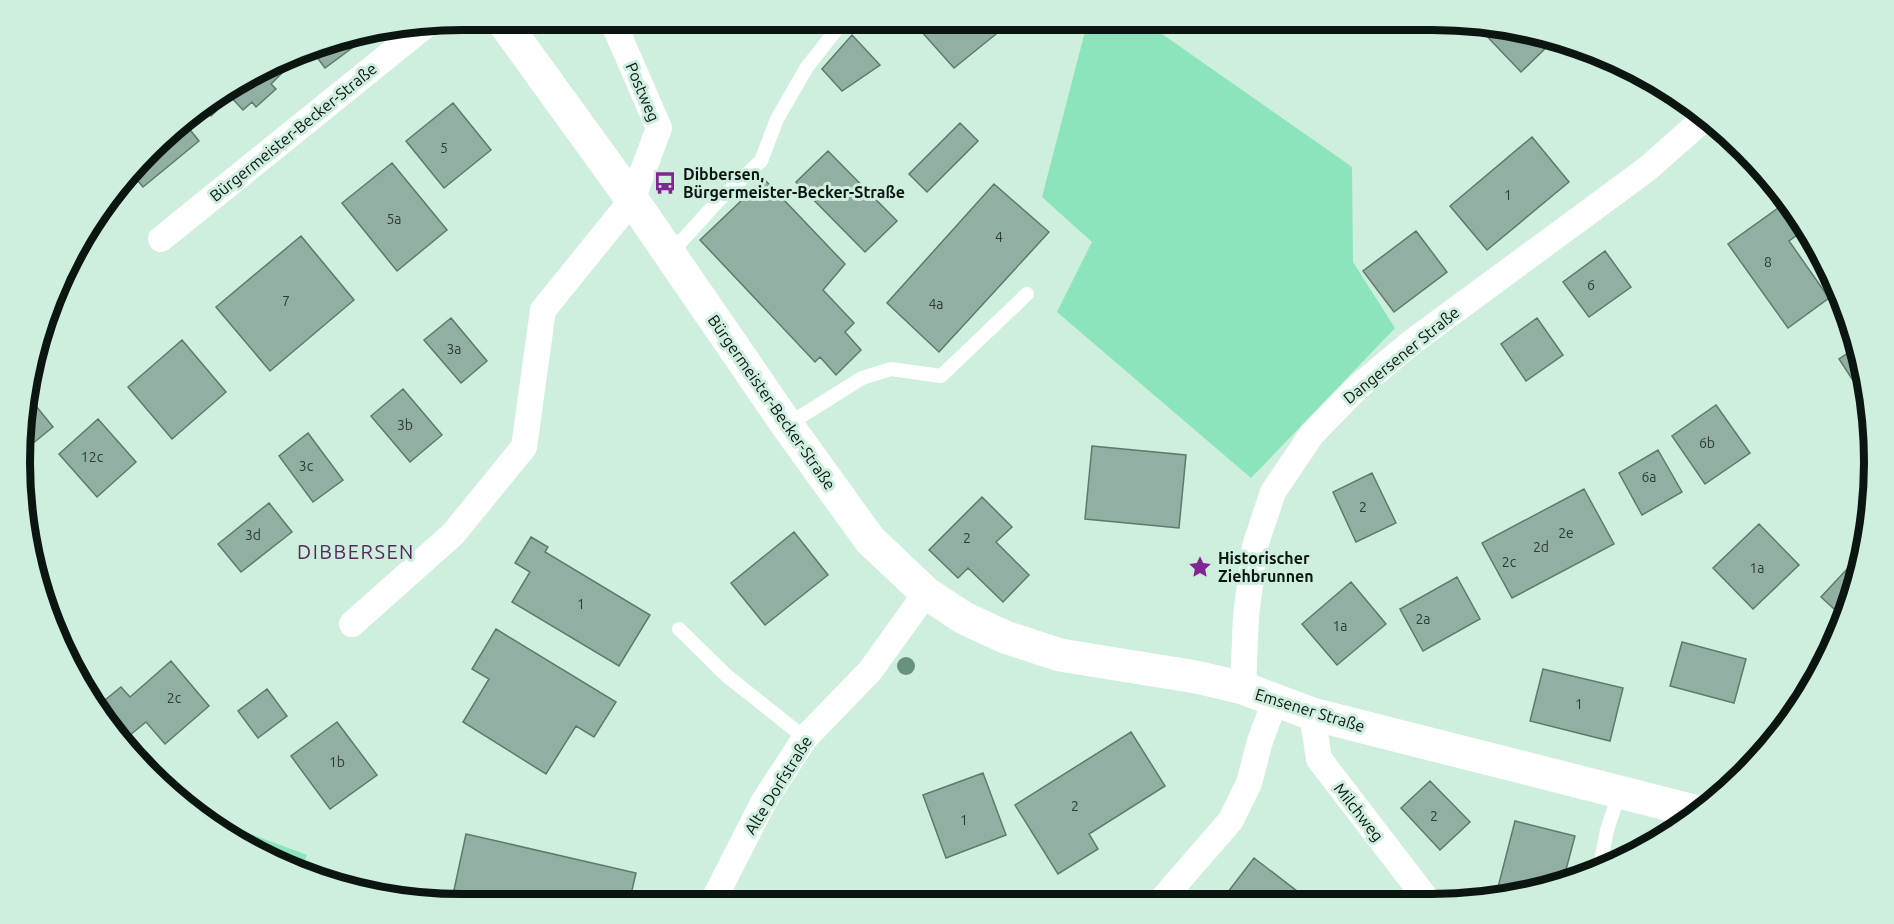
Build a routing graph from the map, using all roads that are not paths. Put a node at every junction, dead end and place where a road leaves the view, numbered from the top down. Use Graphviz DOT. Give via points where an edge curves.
graph roads {
  1 [pos="509,30"];
  2 [pos="616,30"];
  3 [pos="836,30"];
  4 [pos="418,33"];
  5 [pos="1699,123"];
  6 [pos="632,200"];
  7 [pos="161,239"];
  8 [pos="669,255"];
  9 [pos="1028,294"];
  10 [pos="787,425"];
  11 [pos="926,593"];
  12 [pos="352,624"];
  13 [pos="679,629"];
  14 [pos="1243,688"];
  15 [pos="1275,700"];
  16 [pos="1311,714"];
  17 [pos="804,738"];
  18 [pos="1620,792"];
  19 [pos="1686,812"];
  20 [pos="1601,859"];
  21 [pos="717,894"];
  22 [pos="1167,894"];
  23 [pos="1423,894"];
  1 -- 6 [label="street, Bürgermeister-Becker-Straße"];
  2 -- 6 [label="street, Postweg" via="659,128"];
  3 -- 8 [label="lane" via="807,67 777,119 761,161"];
  4 -- 7 [label="street, Bürgermeister-Becker-Straße"];
  5 -- 14 [label="street, Dangersener Straße" via="1647,169 1412,342 1357,388 1312,434 1274,492 1255,546 1246,616"];
  6 -- 8 [label="street, Bürgermeister-Becker-Straße"];
  6 -- 12 [label="street" via="543,310 524,447 453,534"];
  8 -- 10 [label="street, Bürgermeister-Becker-Straße"];
  9 -- 10 [label="lane" via="941,376 891,369 862,378"];
  10 -- 11 [label="street, Bürgermeister-Becker-Straße" via="870,540"];
  11 -- 14 [label="street, Emsener Straße" via="964,618 1005,637 1060,655 1196,676"];
  11 -- 17 [label="street, Alte Dorfstraße" via="870,671"];
  13 -- 17 [label="lane" via="727,676"];
  14 -- 15 [label="street, Emsener Straße"];
  15 -- 16 [label="street, Emsener Straße"];
  15 -- 22 [label="street" via="1250,783 1231,819"];
  16 -- 18 [label="street, Emsener Straße"];
  16 -- 23 [label="street, Milchweg" via="1319,759"];
  17 -- 21 [label="street, Alte Dorfstraße" via="764,801"];
  18 -- 19 [label="street, Emsener Straße"];
  18 -- 20 [label="lane"];
}
